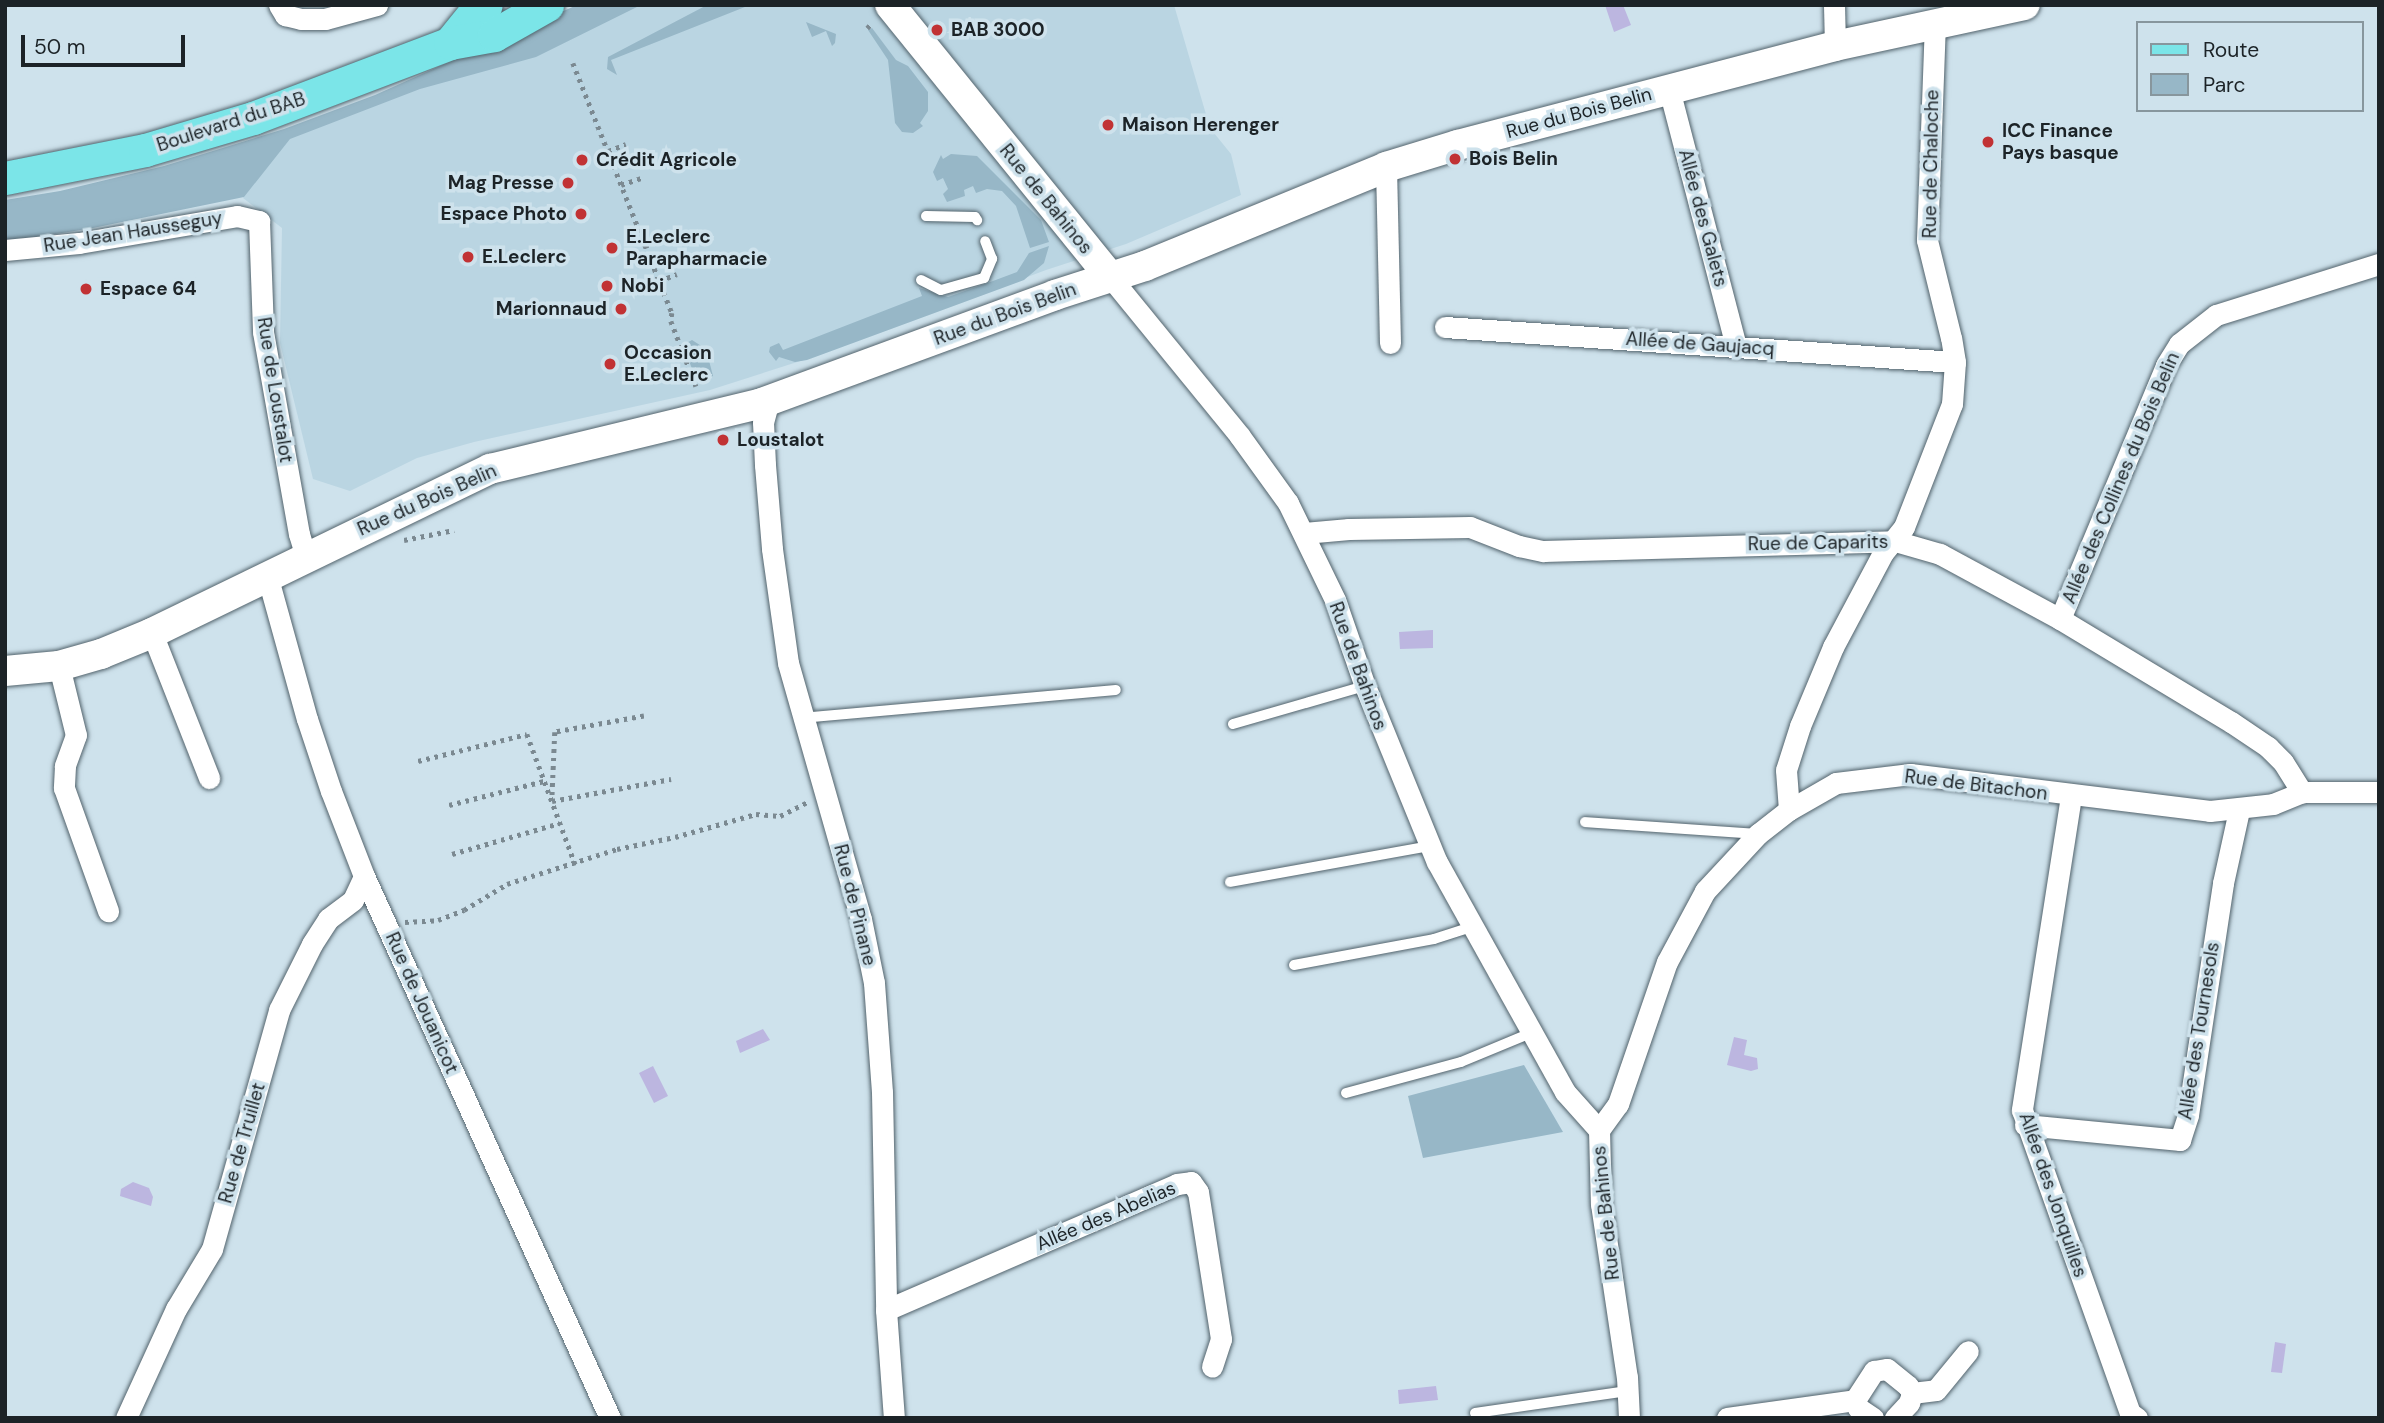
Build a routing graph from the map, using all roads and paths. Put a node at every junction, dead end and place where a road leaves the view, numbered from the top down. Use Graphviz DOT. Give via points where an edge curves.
graph roads {
  1 [pos="279,5"];
  2 [pos="377,5"];
  3 [pos="486,5"];
  4 [pos="547,5"];
  5 [pos="1834,5"];
  6 [pos="2025,5"];
  7 [pos="876,19"];
  8 [pos="1935,23"];
  9 [pos="450,43"];
  10 [pos="1835,46"];
  11 [pos="573,63"];
  12 [pos="1669,89"];
  13 [pos="626,144"];
  14 [pos="608,151"];
  15 [pos="1386,167"];
  16 [pos="5,178"];
  17 [pos="640,178"];
  18 [pos="621,185"];
  19 [pos="926,216"];
  20 [pos="977,219"];
  21 [pos="260,221"];
  22 [pos="664,239"];
  23 [pos="985,241"];
  24 [pos="645,246"];
  25 [pos="5,250"];
  26 [pos="2379,264"];
  27 [pos="677,274"];
  28 [pos="1111,278"];
  29 [pos="921,280"];
  30 [pos="659,281"];
  31 [pos="1445,327"];
  32 [pos="1390,343"];
  33 [pos="1736,347"];
  34 [pos="1955,362"];
  35 [pos="696,386"];
  36 [pos="769,400"];
  37 [pos="454,530"];
  38 [pos="1304,533"];
  39 [pos="400,541"];
  40 [pos="1895,541"];
  41 [pos="306,557"];
  42 [pos="267,575"];
  43 [pos="2060,619"];
  44 [pos="152,633"];
  45 [pos="59,666"];
  46 [pos="5,671"];
  47 [pos="1365,686"];
  48 [pos="1116,690"];
  49 [pos="644,716"];
  50 [pos="802,718"];
  51 [pos="1233,724"];
  52 [pos="418,761"];
  53 [pos="209,778"];
  54 [pos="671,779"];
  55 [pos="544,781"];
  56 [pos="2302,792"];
  57 [pos="2379,792"];
  58 [pos="2071,796"];
  59 [pos="813,798"];
  60 [pos="552,801"];
  61 [pos="449,806"];
  62 [pos="1789,810"];
  63 [pos="2239,810"];
  64 [pos="1585,822"];
  65 [pos="560,823"];
  66 [pos="1758,834"];
  67 [pos="1430,846"];
  68 [pos="452,854"];
  69 [pos="575,864"];
  70 [pos="364,876"];
  71 [pos="1230,882"];
  72 [pos="108,911"];
  73 [pos="405,922"];
  74 [pos="1472,927"];
  75 [pos="1294,965"];
  76 [pos="1531,1033"];
  77 [pos="1346,1093"];
  78 [pos="2025,1125"];
  79 [pos="1599,1130"];
  80 [pos="886,1311"];
  81 [pos="1968,1351"];
  82 [pos="1212,1367"];
  83 [pos="1628,1391"];
  84 [pos="1912,1393"];
  85 [pos="1855,1400"];
  86 [pos="1475,1413"];
  87 [pos="126,1418"];
  88 [pos="610,1418"];
  89 [pos="894,1418"];
  90 [pos="1629,1418"];
  91 [pos="1727,1418"];
  92 [pos="1873,1418"];
  93 [pos="1895,1418"];
  94 [pos="2137,1418"];
  1 -- 2 [label="street" via="285,15 301,19 326,19"];
  3 -- 9 [label="main road"];
  4 -- 9 [label="main road, Boulevard du BAB" via="494,35"];
  5 -- 10 [label="street"];
  6 -- 8 [label="street, Rue du Bois Belin"];
  7 -- 28 [label="street, Rue de Bahinos"];
  8 -- 10 [label="street, Rue du Bois Belin"];
  8 -- 34 [label="street, Rue de Chaloche" via="1927,240"];
  9 -- 16 [label="main road, Boulevard du BAB" via="253,118 145,150"];
  10 -- 12 [label="street, Rue du Bois Belin"];
  11 -- 14 [label="path"];
  12 -- 15 [label="street, Rue du Bois Belin"];
  12 -- 33 [label="street, Allée des Galets"];
  13 -- 14 [label="path"];
  14 -- 18 [label="path"];
  15 -- 28 [label="street, Rue du Bois Belin"];
  15 -- 32 [label="street"];
  17 -- 18 [label="path"];
  18 -- 24 [label="path"];
  19 -- 20 [label="lane"];
  21 -- 25 [label="street, Rue Jean Hausseguy" via="237,216 79,243"];
  21 -- 41 [label="street, Rue de Loustalot" via="263,332"];
  22 -- 24 [label="path"];
  23 -- 29 [label="lane" via="992,259 984,278 941,290"];
  24 -- 30 [label="path"];
  26 -- 43 [label="street, Allée des Collines du Bois Belin" via="2216,316 2179,344 2166,365"];
  27 -- 30 [label="path"];
  28 -- 36 [label="street, Rue du Bois Belin"];
  28 -- 38 [label="street, Rue de Bahinos" via="1239,435"];
  30 -- 35 [label="path"];
  31 -- 33 [label="street, Allée de Gaujacq"];
  33 -- 34 [label="street, Allée de Gaujacq"];
  34 -- 40 [label="street, Rue de Chaloche" via="1952,404"];
  36 -- 41 [label="street, Rue du Bois Belin" via="490,469"];
  36 -- 50 [label="street, Rue de Pinane" via="763,422 772,549 788,663"];
  37 -- 39 [label="path"];
  38 -- 40 [label="street, Rue de Caparits" via="1470,527 1543,551"];
  38 -- 47 [label="street, Rue de Bahinos" via="1335,600"];
  40 -- 43 [label="street, Rue de Caparits" via="1940,554"];
  40 -- 62 [label="street, Rue de Chaloche" via="1883,554 1833,647 1800,726 1786,770"];
  41 -- 42 [label="street, Rue du Bois Belin"];
  42 -- 44 [label="street, Rue du Bois Belin"];
  42 -- 70 [label="street, Rue de Jouanicot" via="311,731"];
  43 -- 56 [label="street, Rue de Caparits" via="2268,747"];
  44 -- 45 [label="street, Rue du Bois Belin"];
  44 -- 53 [label="street"];
  45 -- 46 [label="street, Rue du Bois Belin"];
  45 -- 72 [label="street" via="76,735 65,766 64,788"];
  47 -- 51 [label="lane"];
  47 -- 67 [label="street, Rue de Bahinos"];
  48 -- 50 [label="lane"];
  49 -- 60 [label="path" via="555,732"];
  50 -- 80 [label="street, Rue de Pinane" via="861,919 874,983 882,1092"];
  52 -- 55 [label="path" via="527,734"];
  54 -- 60 [label="path"];
  55 -- 60 [label="path"];
  55 -- 61 [label="path"];
  56 -- 57 [label="street, Rue de Bitachon"];
  56 -- 63 [label="street, Rue de Bitachon" via="2273,804"];
  58 -- 62 [label="street, Rue de Bitachon" via="1910,774 1836,783"];
  58 -- 63 [label="street, Rue de Bitachon" via="2171,808"];
  58 -- 78 [label="street, Allée des Jonquilles" via="2022,1110"];
  59 -- 69 [label="path" via="780,816 756,814 726,821"];
  60 -- 65 [label="path"];
  62 -- 66 [label="street, Rue de Bitachon"];
  63 -- 78 [label="street, Allée des Tournesols" via="2180,1140"];
  64 -- 66 [label="lane"];
  65 -- 68 [label="path"];
  65 -- 69 [label="path"];
  66 -- 79 [label="street, Rue de Bitachon" via="1705,891 1684,930 1667,962 1618,1104"];
  67 -- 71 [label="lane"];
  67 -- 74 [label="street, Rue de Bahinos"];
  69 -- 73 [label="path" via="507,884 438,920"];
  70 -- 87 [label="street, Rue de Truillet" via="353,900 328,919 312,944 279,1010 212,1249 176,1309"];
  70 -- 88 [label="street, Rue de Jouanicot"];
  74 -- 75 [label="lane" via="1434,939"];
  74 -- 76 [label="street, Rue de Bahinos"];
  76 -- 77 [label="lane" via="1461,1062"];
  76 -- 79 [label="street, Rue de Bahinos" via="1565,1092"];
  78 -- 94 [label="street, Allée des Jonquilles" via="2130,1413"];
  79 -- 83 [label="street, Rue de Bahinos" via="1601,1204"];
  80 -- 82 [label="street, Allée des Abelias" via="1177,1184 1191,1182 1198,1192 1221,1339"];
  80 -- 89 [label="street, Rue de Pinane"];
  81 -- 84 [label="street" via="1936,1390"];
  83 -- 86 [label="lane"];
  83 -- 90 [label="street, Rue de Bahinos"];
  84 -- 85 [label="street" via="1887,1369 1874,1371"];
  84 -- 93 [label="street"];
  85 -- 91 [label="street"];
  85 -- 92 [label="street" via="1858,1408"];
}
